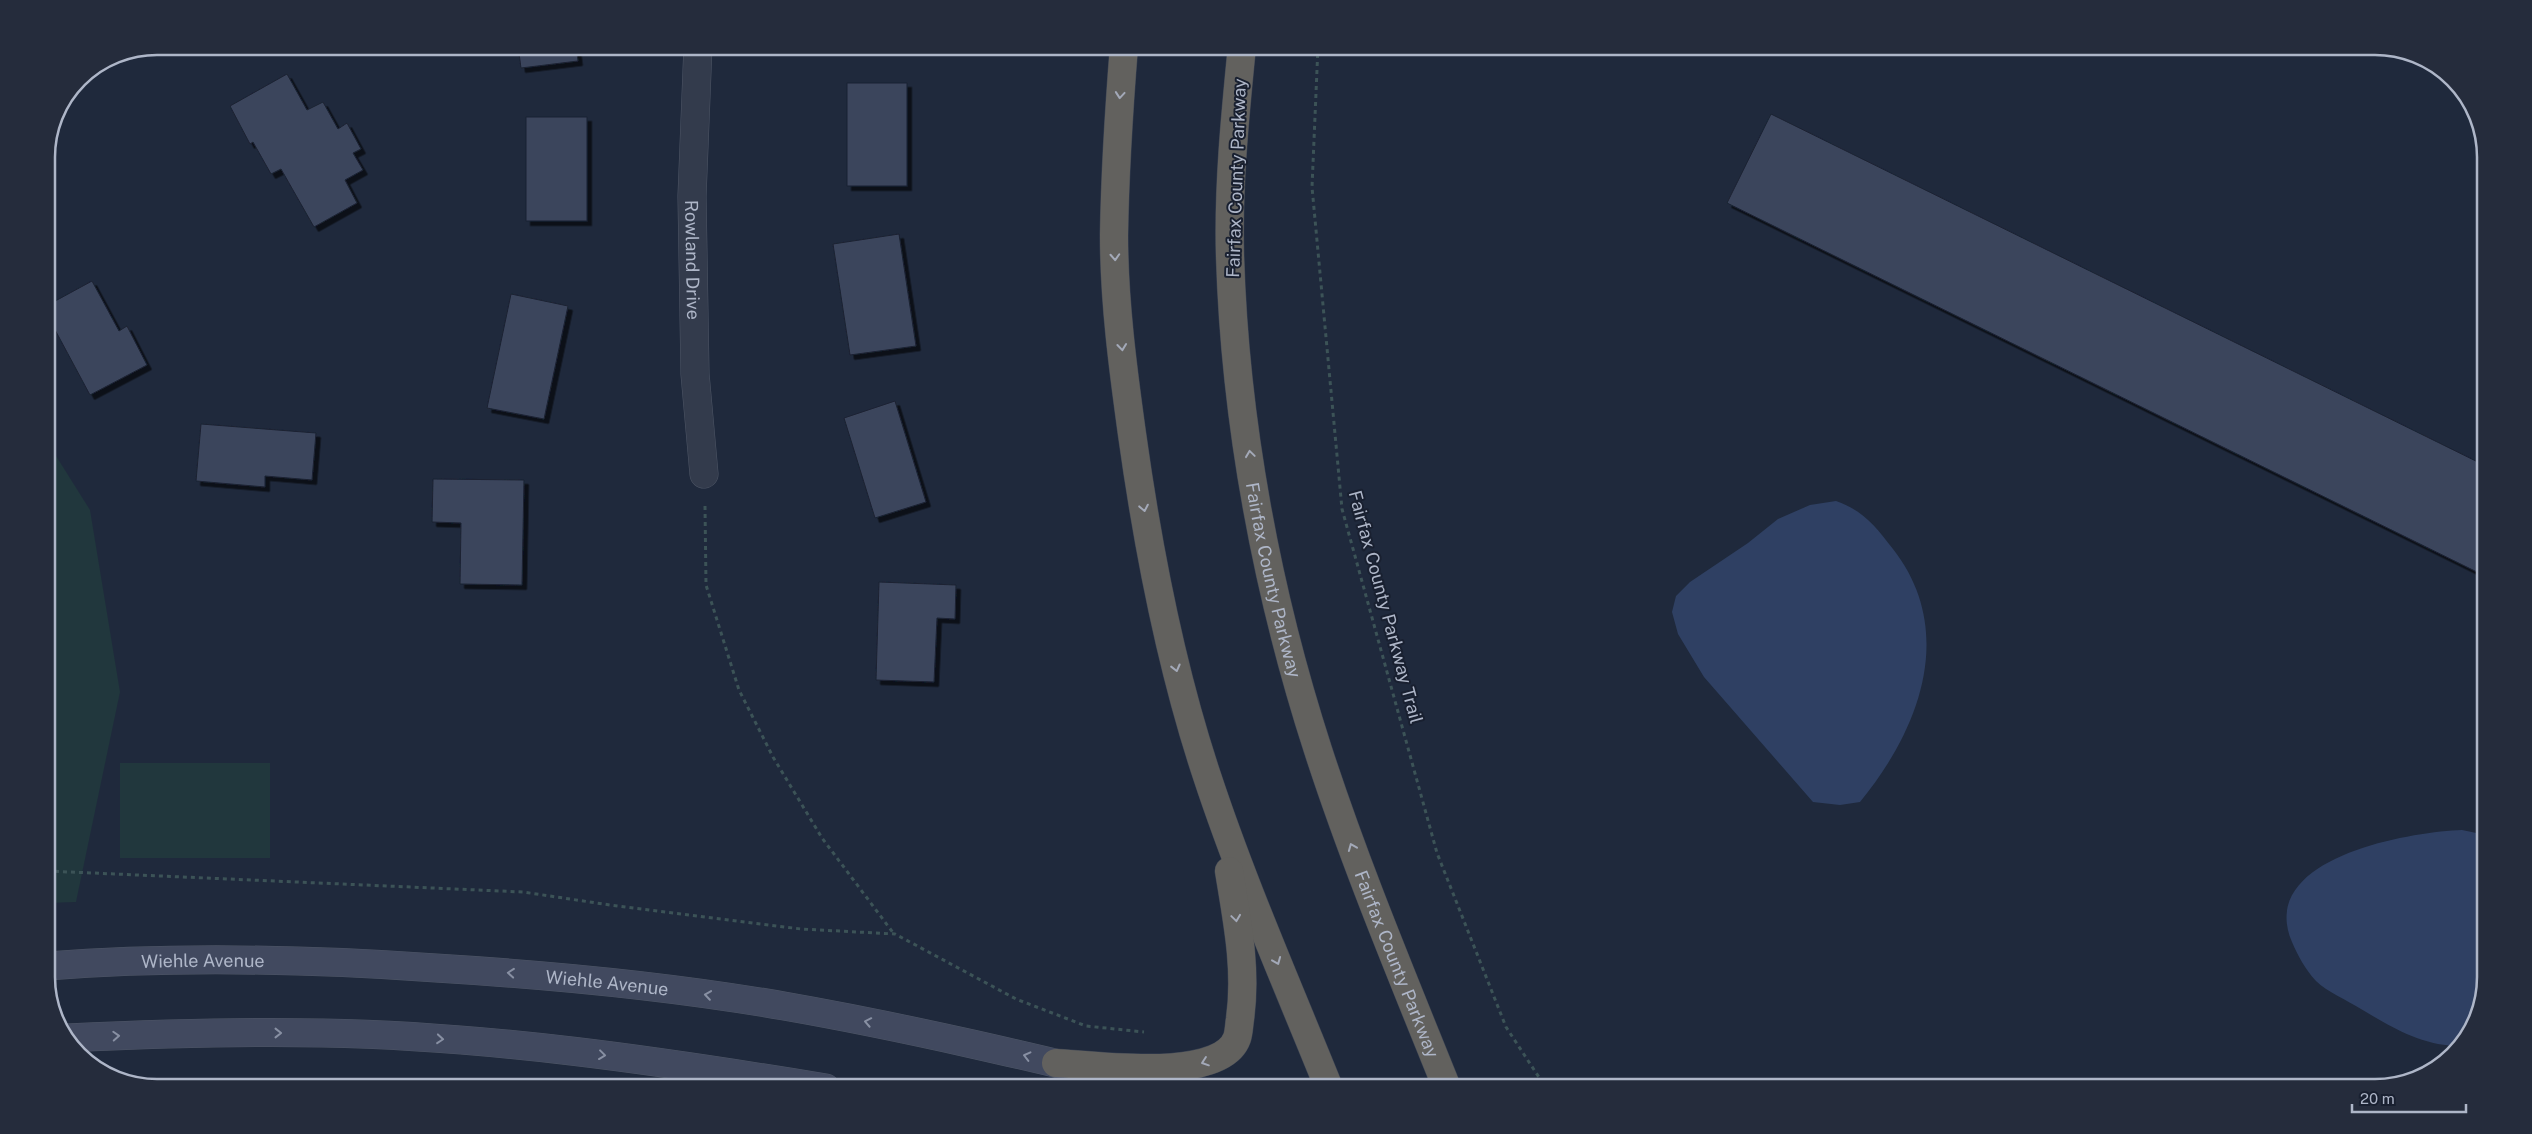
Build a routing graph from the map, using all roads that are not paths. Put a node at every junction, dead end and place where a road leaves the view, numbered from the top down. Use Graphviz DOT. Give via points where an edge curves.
graph roads {
  1 [pos="698,55"];
  2 [pos="1123,55"];
  3 [pos="1241,55"];
  4 [pos="704,474"];
  5 [pos="1222,817"];
  6 [pos="55,966"];
  7 [pos="75,1038"];
  8 [pos="1056,1063"];
  9 [pos="771,1079"];
  10 [pos="1122,1079"];
  11 [pos="1324,1079"];
  12 [pos="1443,1079"];
  1 -- 4 [label="street, Rowland Drive" via="692,206 695,374"];
  2 -- 5 [label="highway, one-way" via="1114,237 1126,395 1139,482 1176,668"];
  12 -- 3 [label="highway, Fairfax County Parkway, one-way" via="1348,838 1317,747 1274,591 1257,506 1235,338 1230,255 1234,119"];
  5 -- 8 [label="highway, one-way" via="1243,965 1237,1039 1209,1061 1191,1066 1165,1069"];
  5 -- 11 [label="highway, one-way"];
  8 -- 6 [label="main road, Wiehle Avenue, one-way" via="968,1042 782,1006 635,985 526,974 367,963 223,960"];
  7 -- 9 [label="main road, one-way" via="225,1032 436,1039 556,1049"];
  8 -- 10 [label="main road, Wiehle Avenue"];
}
